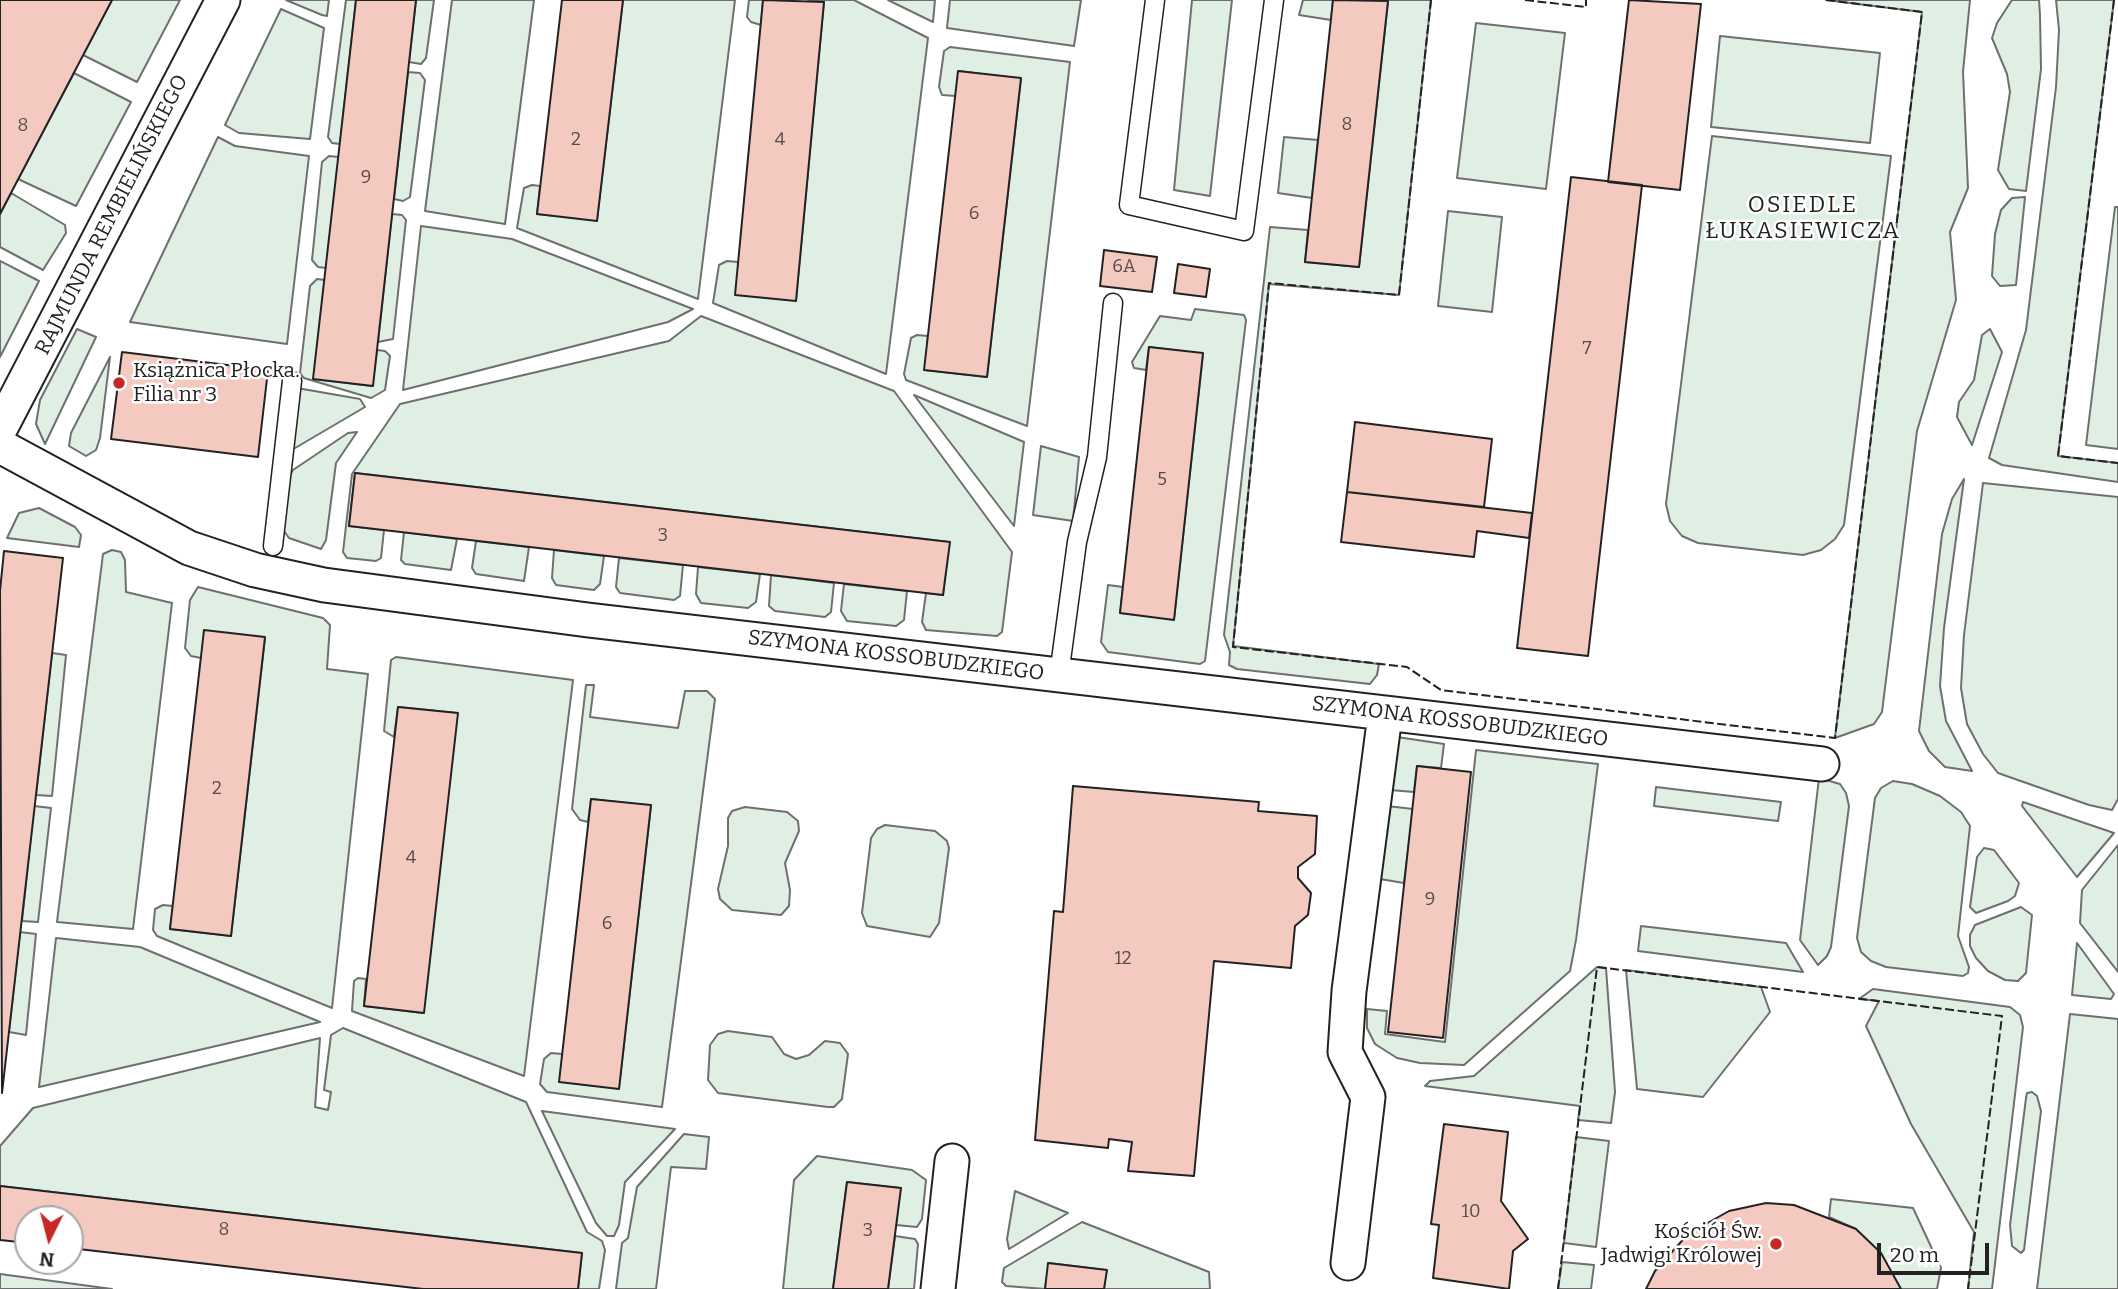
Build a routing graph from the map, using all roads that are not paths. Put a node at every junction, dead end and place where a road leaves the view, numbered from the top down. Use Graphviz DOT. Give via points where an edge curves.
graph roads {
  1 [pos="223,0"];
  2 [pos="1155,0"];
  3 [pos="1274,0"];
  4 [pos="1113,303"];
  5 [pos="292,381"];
  6 [pos="0,429"];
  7 [pos="0,446"];
  8 [pos="273,546"];
  9 [pos="1059,675"];
  10 [pos="1385,715"];
  11 [pos="1822,764"];
  12 [pos="952,1161"];
  13 [pos="1348,1263"];
  14 [pos="938,1289"];
  1 -- 6 [label="street, RAJMUNDA REMBIELIŃSKIEGO"];
  2 -- 3 [label="lane" via="1129,205 1244,231"];
  4 -- 9 [label="lane" via="1097,457 1077,542"];
  5 -- 8 [label="lane"];
  7 -- 9 [label="street, SZYMONA KOSSOBUDZKIEGO" via="189,548 255,570 324,585"];
  9 -- 10 [label="street, SZYMONA KOSSOBUDZKIEGO"];
  10 -- 11 [label="street, SZYMONA KOSSOBUDZKIEGO"];
  10 -- 13 [label="street" via="1348,1003 1345,1052 1368,1097"];
  12 -- 14 [label="street"];
}
